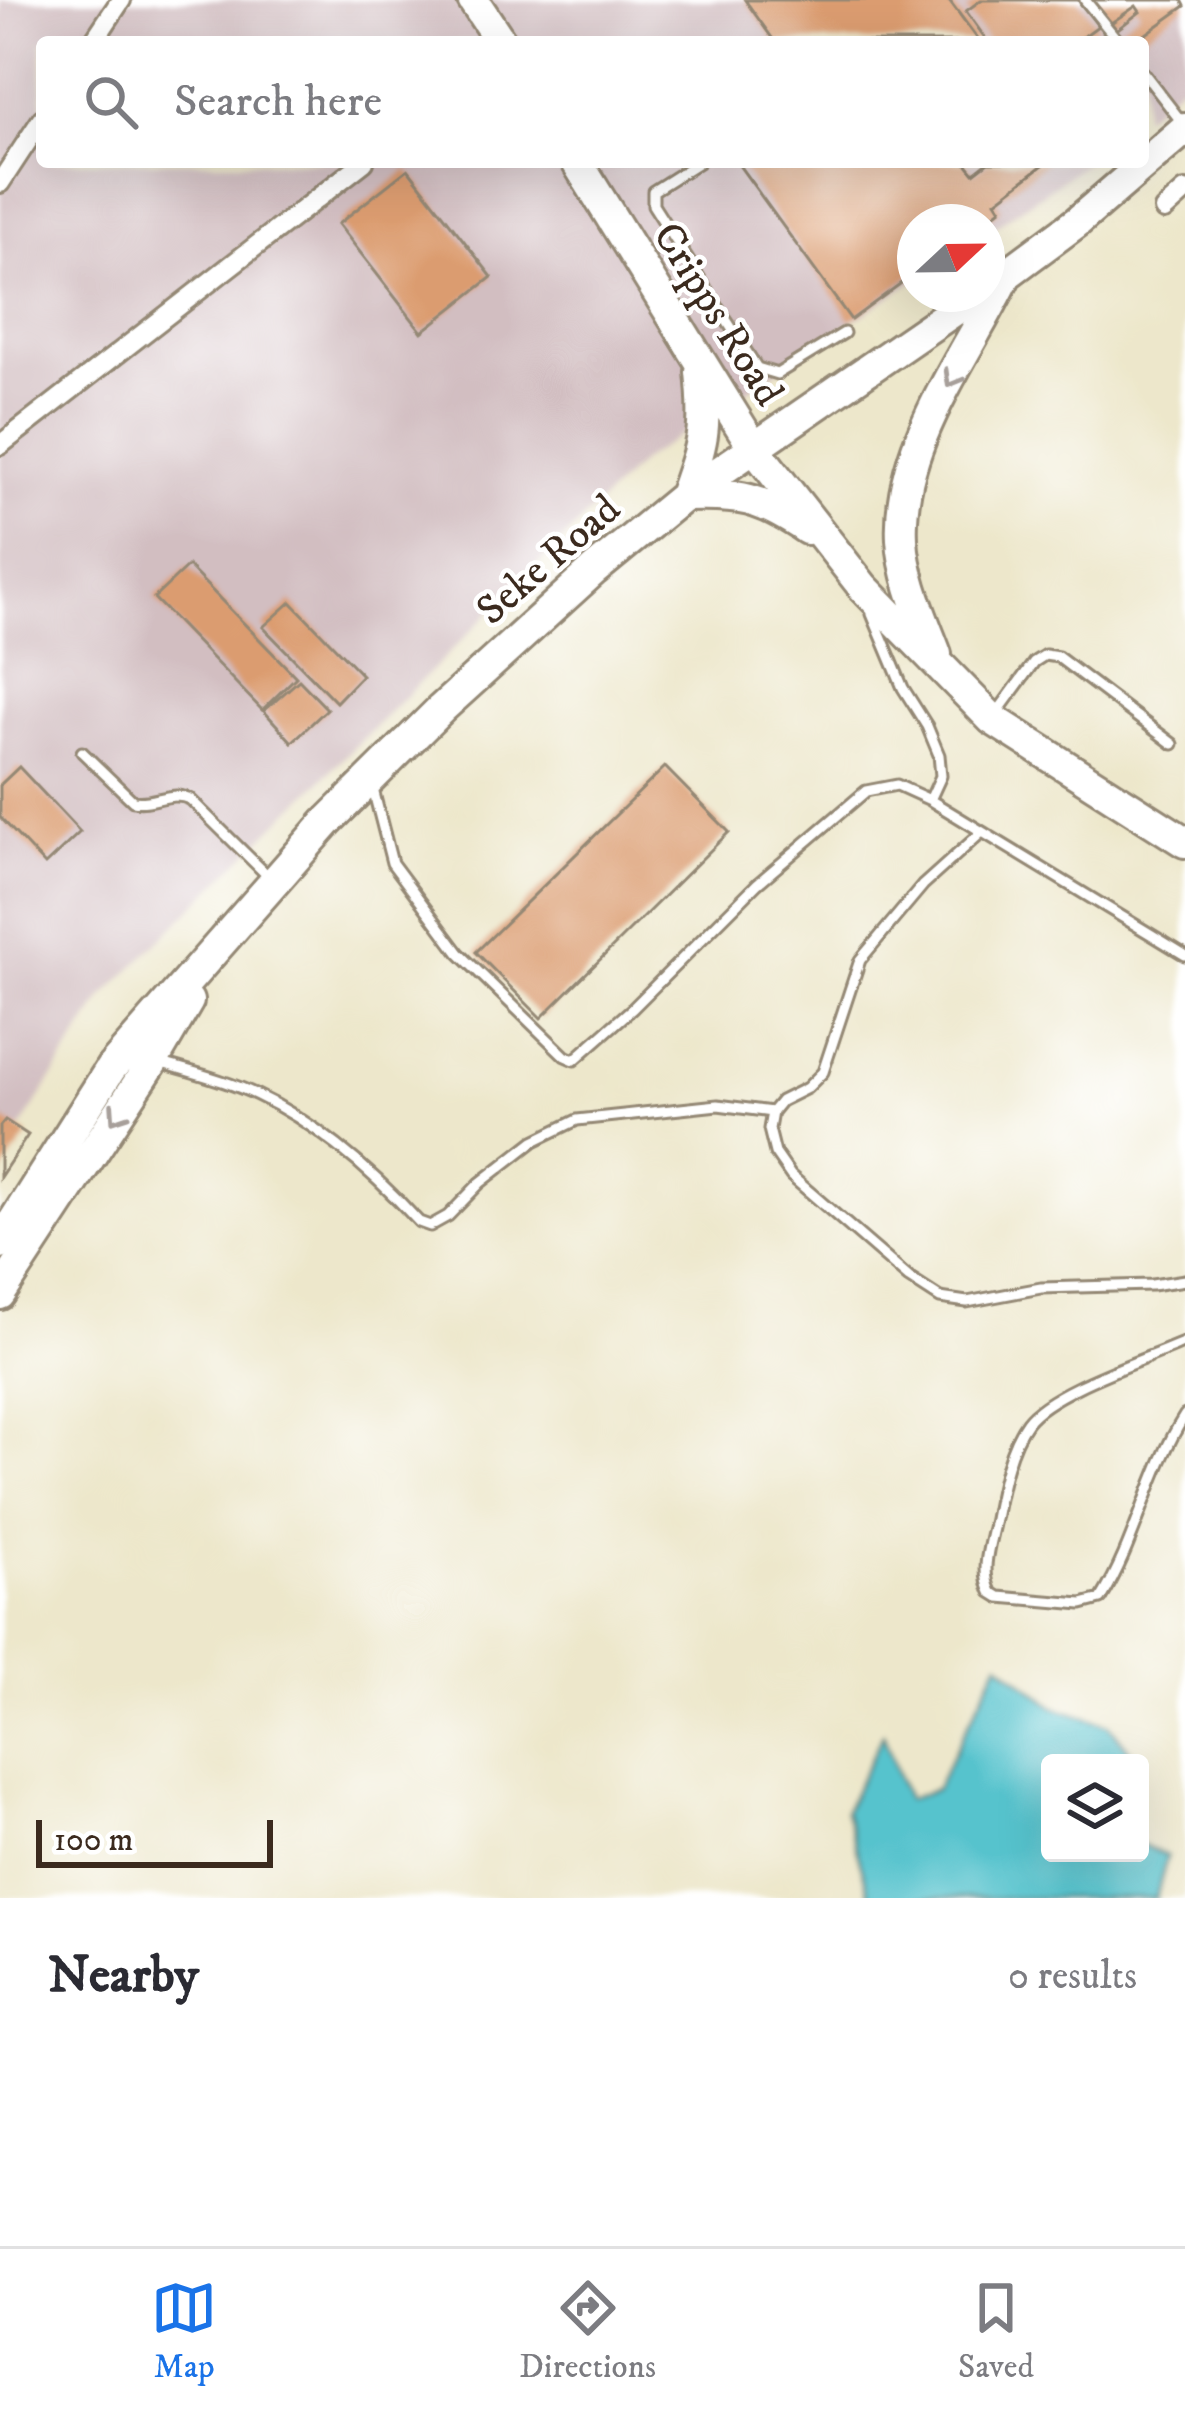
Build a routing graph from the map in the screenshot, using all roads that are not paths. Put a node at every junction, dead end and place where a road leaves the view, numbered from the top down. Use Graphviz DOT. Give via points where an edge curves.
graph roads {
  1 [pos="121,0"];
  2 [pos="473,0"];
  3 [pos="1085,0"];
  4 [pos="97,36"];
  5 [pos="497,36"];
  6 [pos="1114,36"];
  7 [pos="1149,80"];
  8 [pos="1185,127"];
  9 [pos="36,128"];
  10 [pos="1149,159"];
  11 [pos="356,168"];
  12 [pos="582,168"];
  13 [pos="689,168"];
  14 [pos="1139,168"];
  15 [pos="0,183"];
  16 [pos="1185,191"];
  17 [pos="1164,210"];
  18 [pos="1005,275"];
  19 [pos="952,312"];
  20 [pos="981,312"];
  21 [pos="844,333"];
  22 [pos="699,360"];
  23 [pos="0,445"];
  24 [pos="754,448"];
  25 [pos="684,496"];
  26 [pos="822,539"];
  27 [pos="862,587"];
  28 [pos="943,670"];
  29 [pos="992,719"];
  30 [pos="1173,745"];
  31 [pos="82,752"];
  32 [pos="370,779"];
  33 [pos="930,800"];
  34 [pos="982,832"];
  35 [pos="1185,842"];
  36 [pos="274,882"];
  37 [pos="220,943"];
  38 [pos="1185,956"];
  39 [pos="154,1061"];
  40 [pos="772,1112"];
  41 [pos="0,1243"];
  42 [pos="1185,1280"];
  43 [pos="0,1294"];
  44 [pos="1185,1342"];
  45 [pos="1185,1415"];
  1 -- 4 [label="street"];
  2 -- 5 [label="main road"];
  3 -- 6 [label="lane"];
  7 -- 8 [label="lane"];
  8 -- 10 [label="main road"];
  9 -- 15 [label="street"];
  11 -- 23 [label="street"];
  12 -- 22 [label="main road, Cripps Road"];
  13 -- 21 [label="lane" via="650,196 757,368 777,374"];
  14 -- 18 [label="main road"];
  16 -- 17 [label="street"];
  19 -- 24 [label="main road, Seke Road"];
  20 -- 28 [label="main road, one-way" via="932,413 904,501 910,585"];
  22 -- 24 [label="main road, Cripps Road"];
  22 -- 25 [label="main road" via="706,421"];
  24 -- 25 [label="main road, Seke Road"];
  24 -- 26 [label="main road, Cripps Road"];
  25 -- 26 [label="main road" via="755,500"];
  25 -- 32 [label="main road, Seke Road"];
  26 -- 27 [label="main road, Cripps Road"];
  27 -- 28 [label="main road, Cripps Road"];
  27 -- 33 [label="lane" via="939,755 941,776"];
  28 -- 29 [label="main road, Cripps Road"];
  29 -- 30 [label="lane" via="1046,655"];
  29 -- 35 [label="main road, Cripps Road"];
  31 -- 36 [label="lane" via="133,800 190,800"];
  32 -- 33 [label="lane" via="392,863 459,952 574,1060 866,790 897,785"];
  32 -- 36 [label="main road, Seke Road"];
  33 -- 34 [label="lane"];
  34 -- 38 [label="lane"];
  34 -- 40 [label="lane" via="923,885 860,960 823,1072"];
  36 -- 37 [label="main road, Seke Road"];
  37 -- 39 [label="main road, Seke Road"];
  37 -- 41 [label="main road, Seke Road" via="111,1068"];
  39 -- 40 [label="lane" via="290,1113 430,1226 533,1141 577,1120 718,1106"];
  39 -- 43 [label="main road, Seke Road, one-way"];
  40 -- 42 [label="lane" via="775,1153 791,1176 940,1298"];
  44 -- 45 [label="lane" via="1043,1406 1025,1424 1003,1478 984,1571 991,1592 1082,1604 1101,1599 1162,1450"];
}
